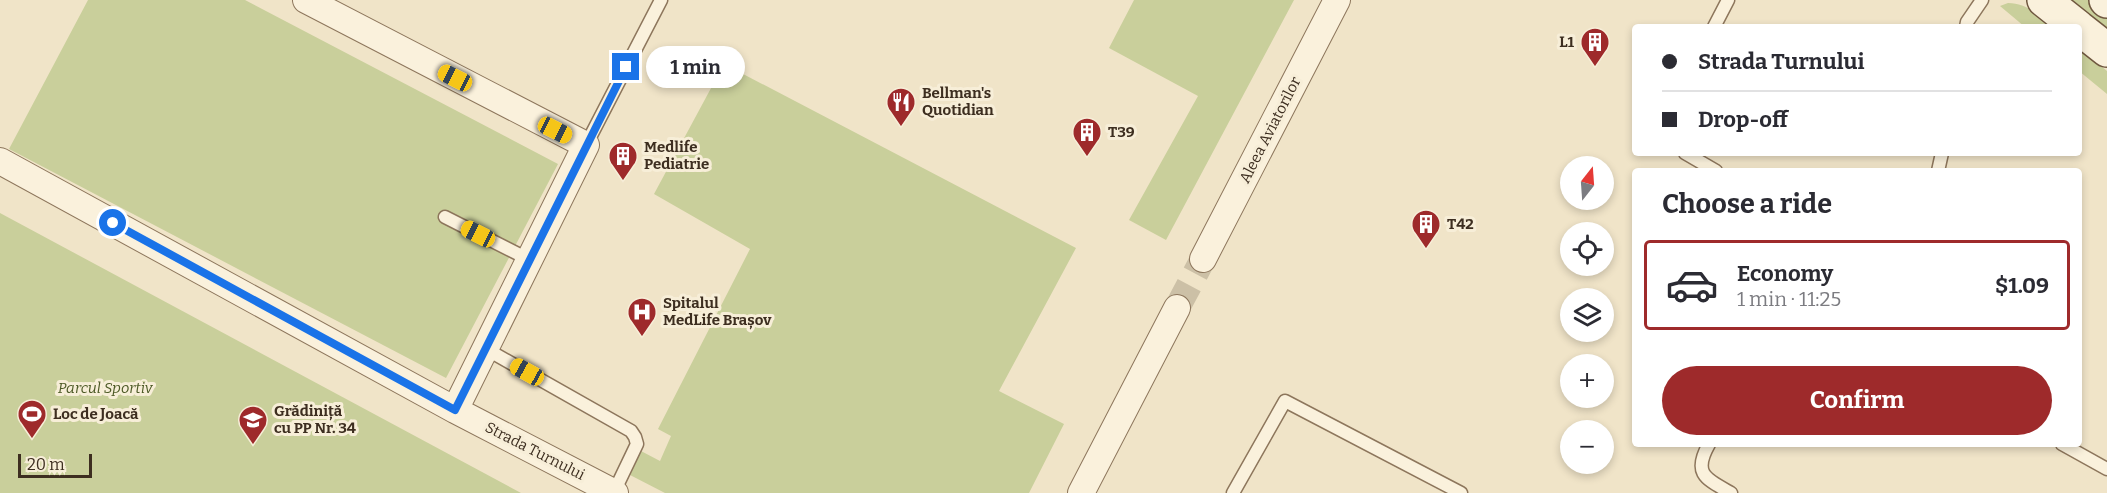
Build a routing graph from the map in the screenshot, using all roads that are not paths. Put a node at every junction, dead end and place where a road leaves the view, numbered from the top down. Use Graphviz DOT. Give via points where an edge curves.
graph roads {
  1 [pos="306,0"];
  2 [pos="661,0"];
  3 [pos="1337,0"];
  4 [pos="1728,0"];
  5 [pos="1982,0"];
  6 [pos="2044,0"];
  7 [pos="1716,24"];
  8 [pos="1966,24"];
  9 [pos="2073,24"];
  10 [pos="2082,31"];
  11 [pos="2107,50"];
  12 [pos="586,145"];
  13 [pos="1690,156"];
  14 [pos="0,161"];
  15 [pos="1711,168"];
  16 [pos="445,218"];
  17 [pos="1203,259"];
  18 [pos="530,260"];
  19 [pos="1177,308"];
  20 [pos="486,349"];
  21 [pos="455,410"];
  22 [pos="1706,447"];
  23 [pos="2067,447"];
  24 [pos="2107,469"];
  25 [pos="615,493"];
  26 [pos="1081,493"];
  27 [pos="1233,493"];
  28 [pos="1461,493"];
  29 [pos="1731,493"];
  1 -- 12 [label="street"];
  2 -- 12 [label="lane"];
  3 -- 17 [label="street, Aleea Aviatorilor"];
  4 -- 7 [label="lane"];
  5 -- 8 [label="lane"];
  6 -- 9 [label="street"];
  10 -- 11 [label="street"];
  12 -- 18 [label="street"];
  13 -- 15 [label="lane"];
  14 -- 21 [label="street, Strada Turnului"];
  16 -- 18 [label="lane"];
  18 -- 20 [label="street"];
  19 -- 26 [label="street"];
  20 -- 21 [label="street"];
  20 -- 25 [label="lane" via="631,431 637,444"];
  21 -- 25 [label="street, Strada Turnului"];
  22 -- 29 [label="lane" via="1701,458 1703,473"];
  23 -- 24 [label="lane"];
  27 -- 28 [label="lane" via="1285,401"];
}
